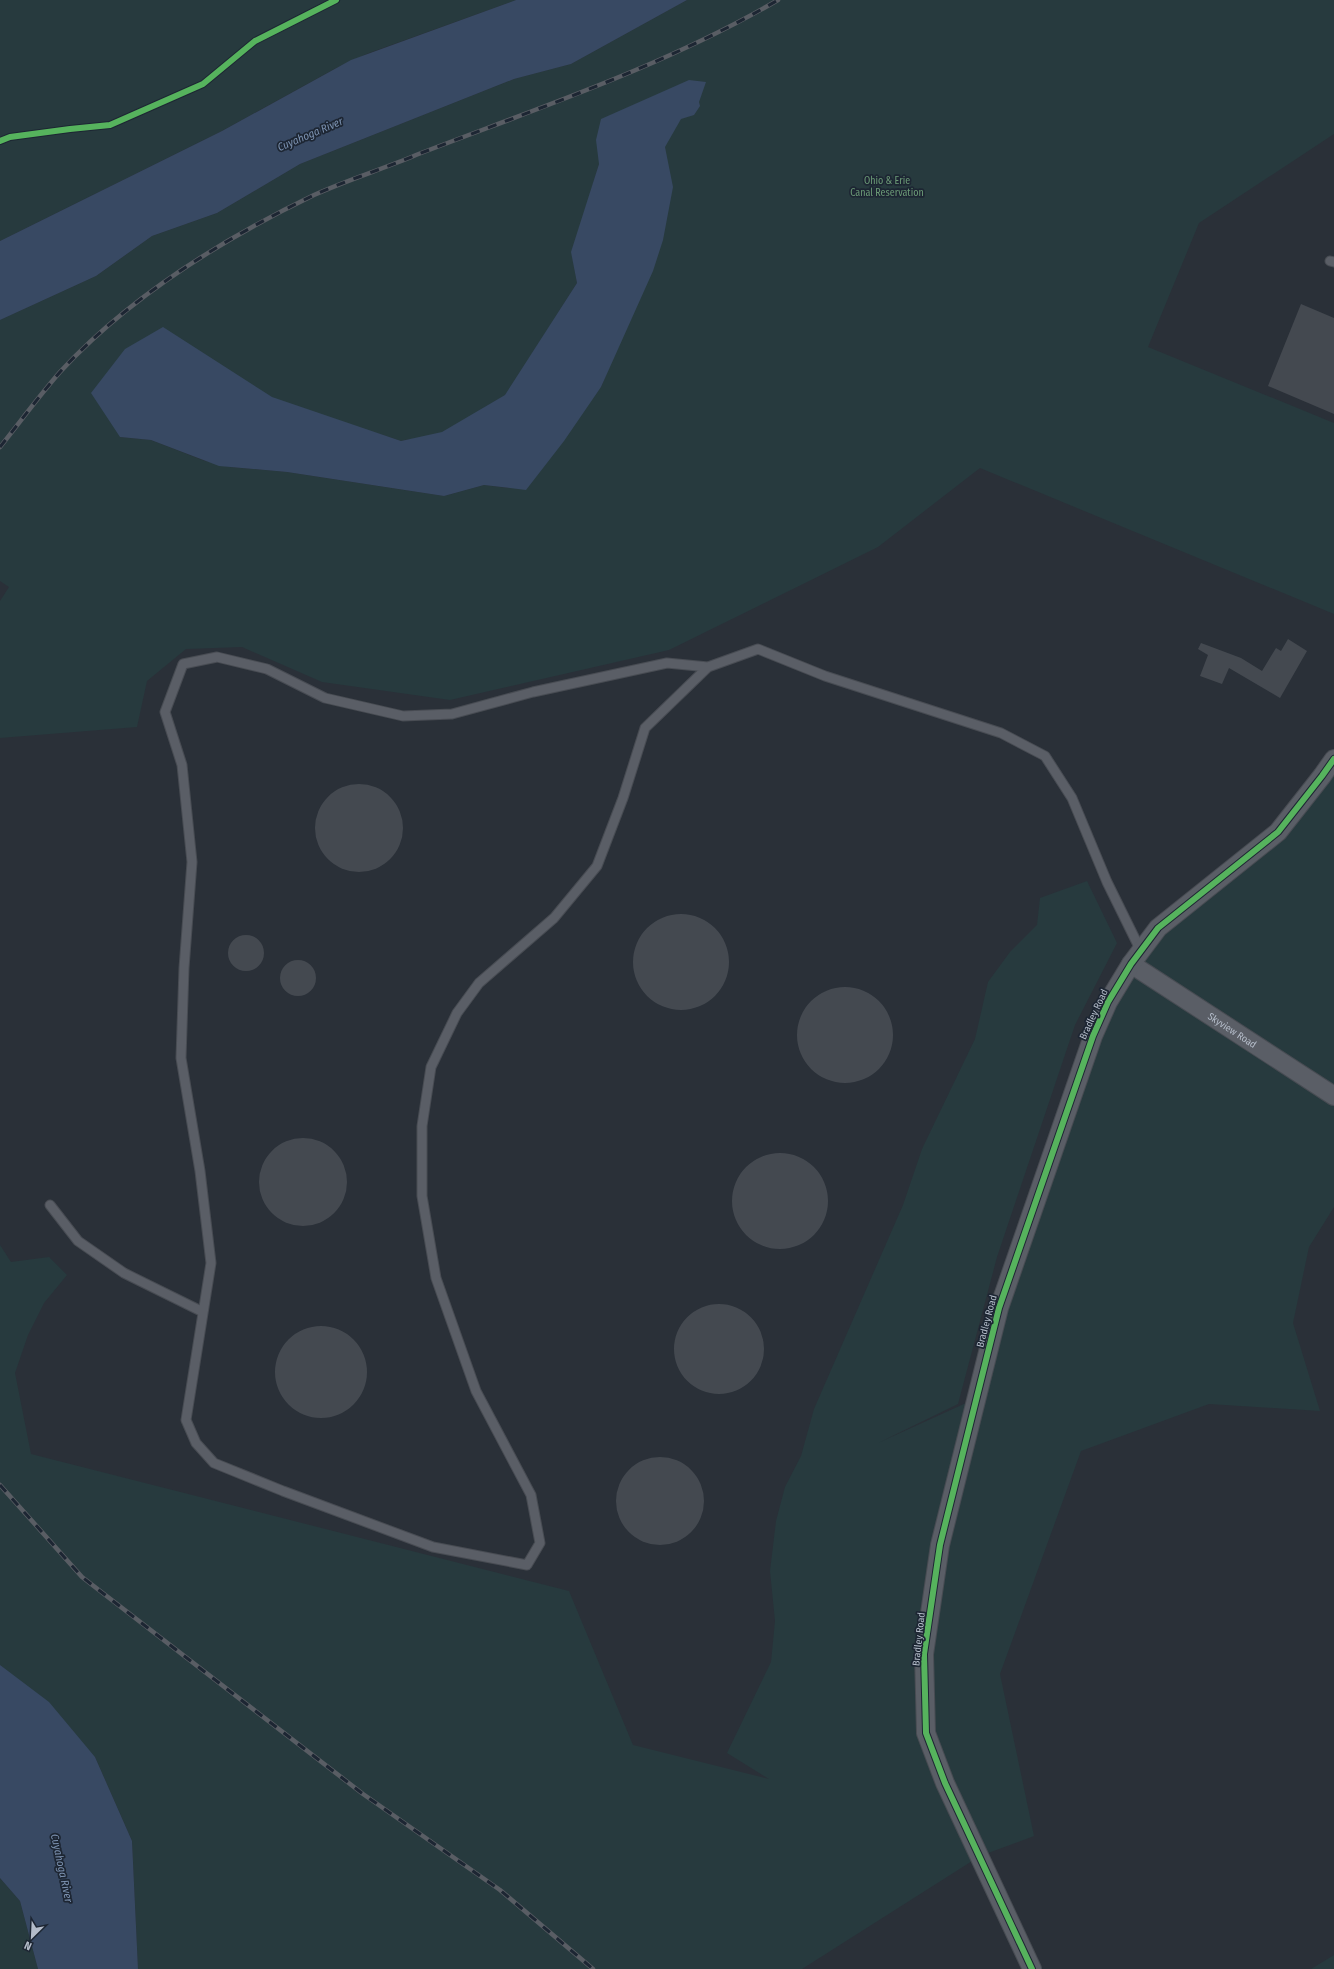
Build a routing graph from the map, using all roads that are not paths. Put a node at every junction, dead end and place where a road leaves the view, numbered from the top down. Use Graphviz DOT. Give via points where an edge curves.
graph roads {
  1 [pos="708,668"];
  2 [pos="1334,758"];
  3 [pos="1136,958"];
  4 [pos="1334,1096"];
  5 [pos="50,1205"];
  6 [pos="203,1312"];
  7 [pos="1032,1969"];
  1 -- 3 [label="lane" via="758,649 825,676 1001,733 1045,756 1072,798"];
  1 -- 6 [label="lane" via="667,663 533,692 452,714 403,716 325,698 267,669 217,657 183,664 165,712 182,765 192,862 184,968 181,1058 200,1171 211,1263"];
  1 -- 6 [label="lane" via="645,728 623,798 597,866 554,918 479,983 457,1013 431,1067 422,1126 422,1196 436,1278 476,1391 531,1495 540,1543 527,1565 433,1547 214,1463 196,1443 186,1420"];
  2 -- 3 [label="street, Bradley Road" via="1278,832 1158,928"];
  3 -- 4 [label="street, Skyview Road"];
  3 -- 7 [label="street, Bradley Road" via="1108,1002 1092,1036 999,1308 940,1545 924,1654 926,1733 946,1783"];
  5 -- 6 [label="lane" via="78,1241 124,1272"];
}
